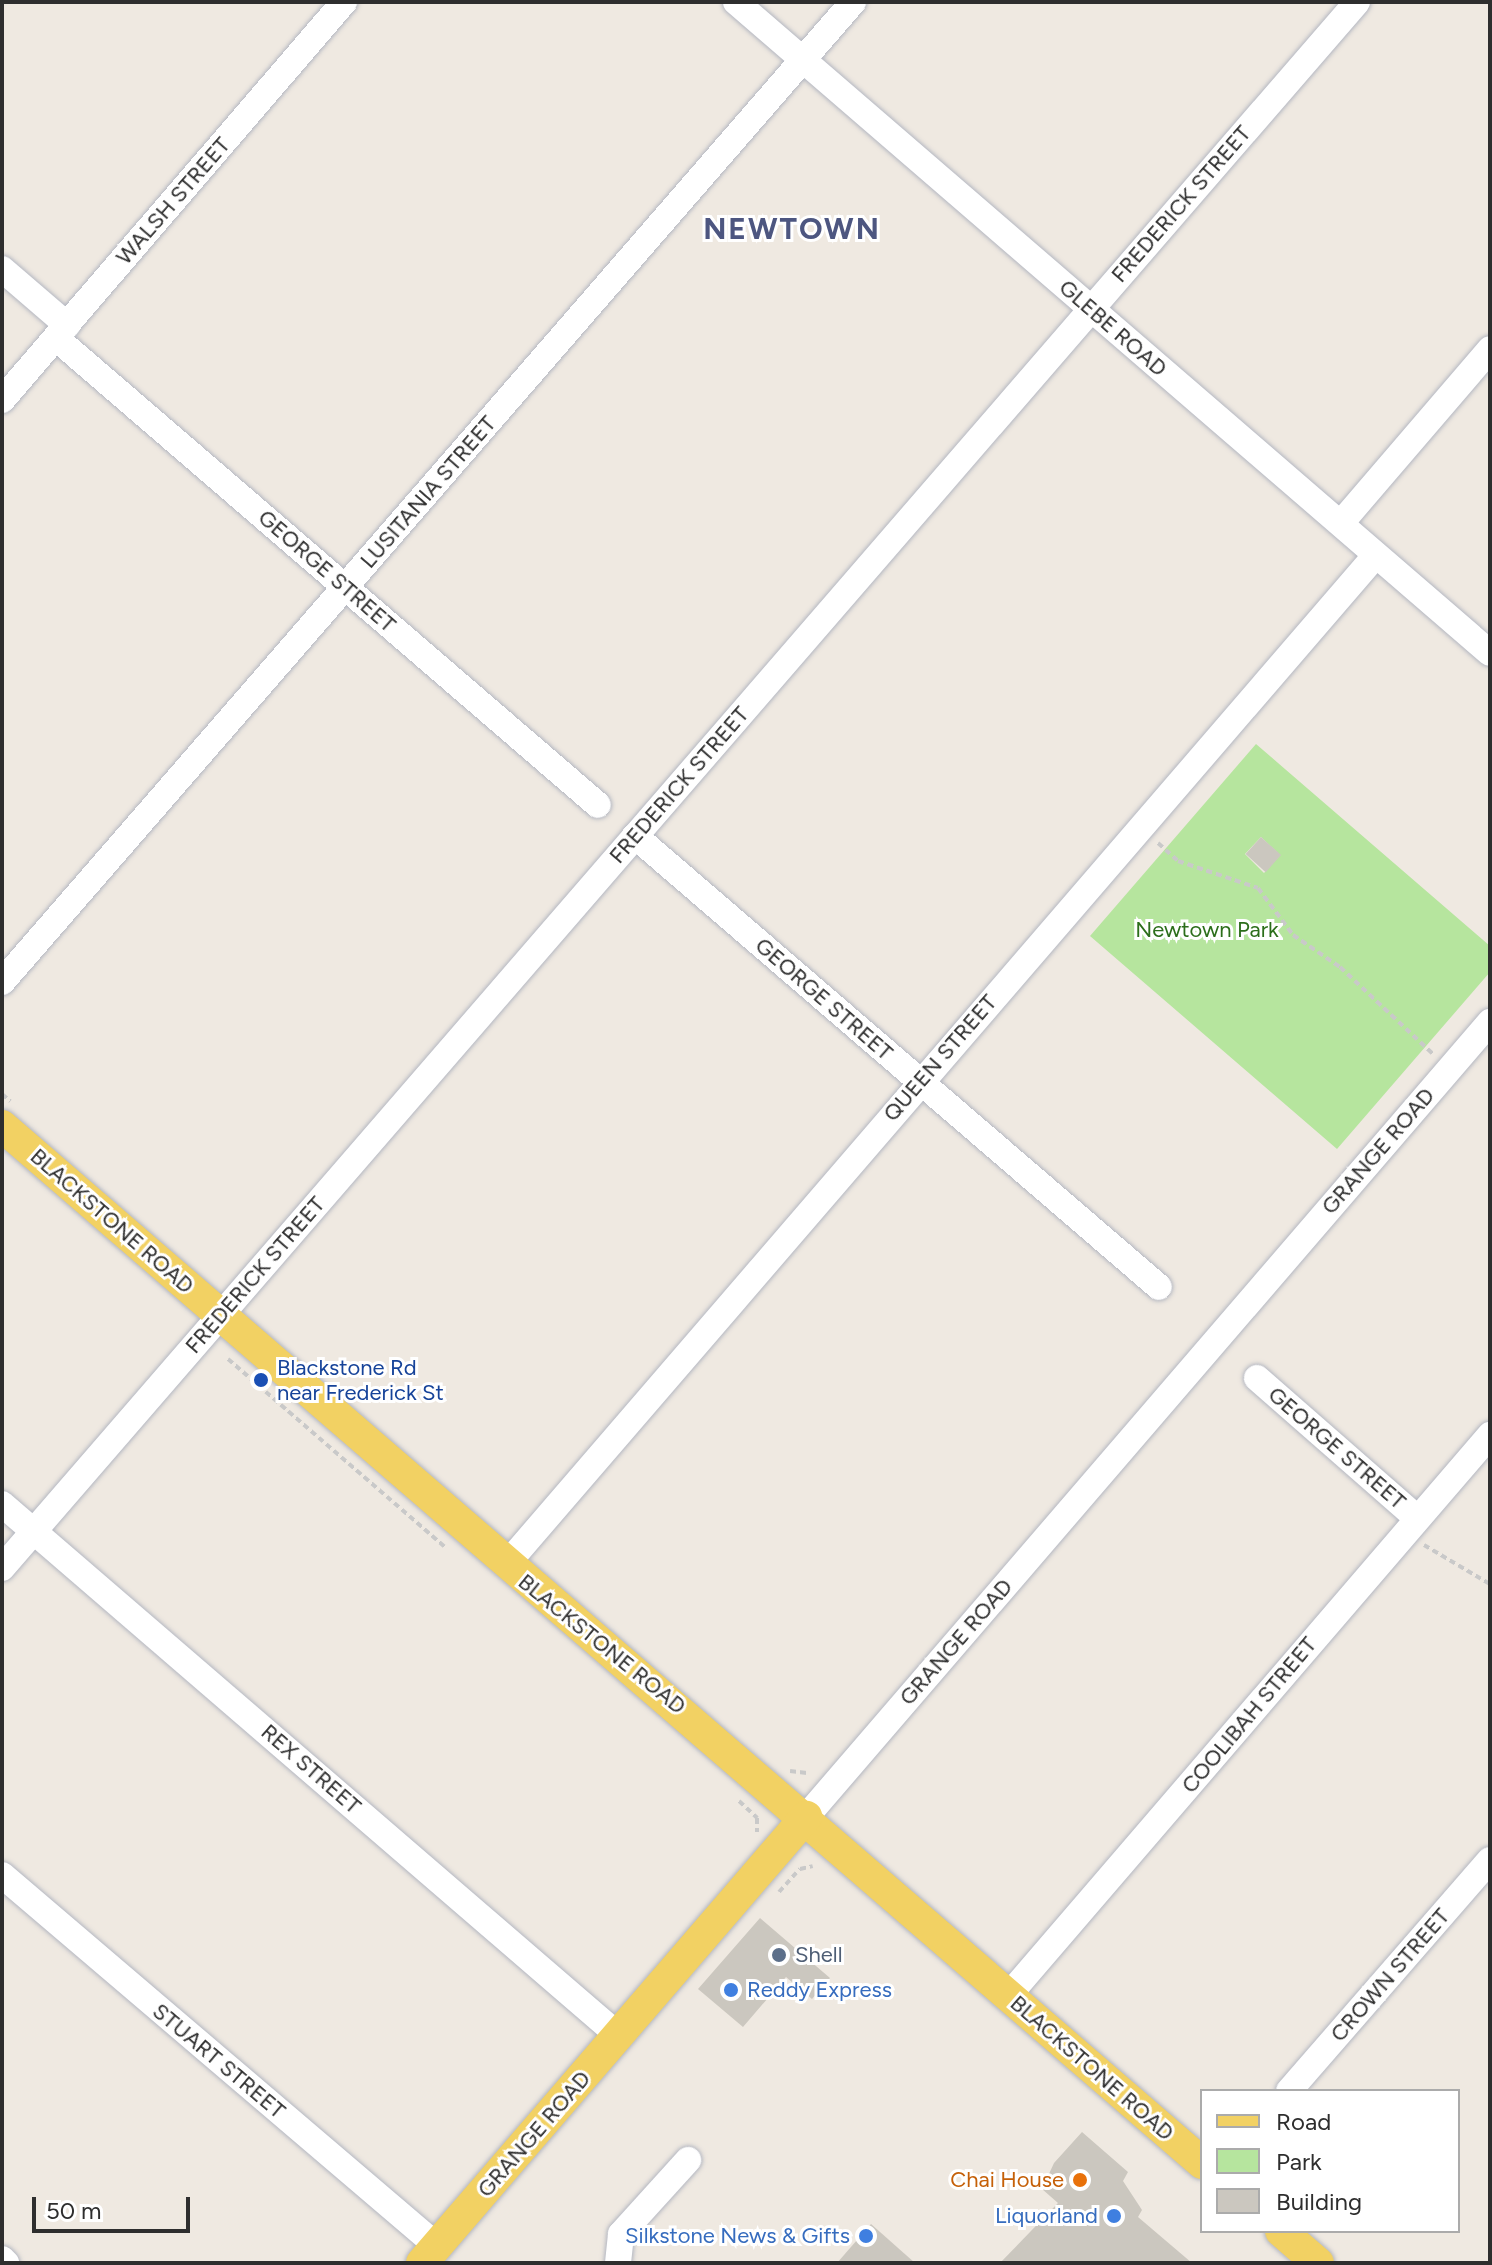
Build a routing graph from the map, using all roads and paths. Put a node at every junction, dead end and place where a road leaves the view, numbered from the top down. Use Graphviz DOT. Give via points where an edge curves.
graph roads {
  1 [pos="344,2"];
  2 [pos="736,2"];
  3 [pos="853,2"];
  4 [pos="1357,2"];
  5 [pos="803,60"];
  6 [pos="2,269"];
  7 [pos="1091,309"];
  8 [pos="62,331"];
  9 [pos="1490,349"];
  10 [pos="2,400"];
  11 [pos="1341,523"];
  12 [pos="1376,555"];
  13 [pos="345,587"];
  14 [pos="1488,648"];
  15 [pos="598,805"];
  16 [pos="1139,825"];
  17 [pos="635,836"];
  18 [pos="2,982"];
  19 [pos="1490,1022"];
  20 [pos="1449,1069"];
  21 [pos="920,1081"];
  22 [pos="2,1126"];
  23 [pos="1159,1287"];
  24 [pos="220,1315"];
  25 [pos="1257,1378"];
  26 [pos="1490,1435"];
  27 [pos="2,1504"];
  28 [pos="1412,1524"];
  29 [pos="34,1531"];
  30 [pos="506,1565"];
  31 [pos="2,1568"];
  32 [pos="1490,1584"];
  33 [pos="806,1817"];
  34 [pos="1490,1860"];
  35 [pos="2,1875"];
  36 [pos="1008,1996"];
  37 [pos="619,2036"];
  38 [pos="1291,2089"];
  39 [pos="688,2160"];
  40 [pos="1200,2161"];
  41 [pos="1283,2233"];
  42 [pos="430,2254"];
  43 [pos="618,2263"];
  44 [pos="1318,2263"];
  1 -- 8 [label="street, WALSH STREET"];
  2 -- 5 [label="street, GLEBE ROAD"];
  3 -- 5 [label="street, LUSITANIA STREET"];
  4 -- 7 [label="street, FREDERICK STREET"];
  5 -- 7 [label="street, GLEBE ROAD"];
  5 -- 13 [label="street, LUSITANIA STREET"];
  6 -- 8 [label="street, GEORGE STREET"];
  7 -- 11 [label="street, GLEBE ROAD"];
  7 -- 17 [label="street, FREDERICK STREET"];
  8 -- 10 [label="street, WALSH STREET"];
  8 -- 13 [label="street, GEORGE STREET"];
  9 -- 11 [label="street"];
  11 -- 12 [label="street, GLEBE ROAD"];
  12 -- 14 [label="street, GLEBE ROAD"];
  12 -- 16 [label="street, QUEEN STREET"];
  13 -- 15 [label="street, GEORGE STREET"];
  13 -- 18 [label="street, LUSITANIA STREET"];
  16 -- 20 [label="path" via="1178,861 1258,888 1293,935 1340,967"];
  16 -- 21 [label="street, QUEEN STREET"];
  17 -- 21 [label="street, GEORGE STREET"];
  17 -- 24 [label="street, FREDERICK STREET"];
  19 -- 20 [label="street, GRANGE ROAD"];
  20 -- 33 [label="street, GRANGE ROAD"];
  21 -- 23 [label="street, GEORGE STREET"];
  21 -- 30 [label="street, QUEEN STREET"];
  22 -- 24 [label="main road, BLACKSTONE ROAD"];
  24 -- 29 [label="street, FREDERICK STREET"];
  24 -- 30 [label="main road, BLACKSTONE ROAD"];
  25 -- 28 [label="street, GEORGE STREET"];
  26 -- 28 [label="street, COOLIBAH STREET"];
  27 -- 29 [label="street, REX STREET"];
  28 -- 32 [label="path"];
  28 -- 36 [label="street, COOLIBAH STREET"];
  29 -- 31 [label="street, FREDERICK STREET"];
  29 -- 37 [label="street, REX STREET"];
  30 -- 33 [label="main road, BLACKSTONE ROAD"];
  33 -- 36 [label="main road, BLACKSTONE ROAD"];
  33 -- 37 [label="main road, GRANGE ROAD"];
  34 -- 38 [label="street, CROWN STREET"];
  35 -- 42 [label="street, STUART STREET"];
  36 -- 40 [label="main road, BLACKSTONE ROAD"];
  37 -- 42 [label="main road, GRANGE ROAD"];
  39 -- 43 [label="street" via="621,2234"];
  41 -- 44 [label="main road"];
}
